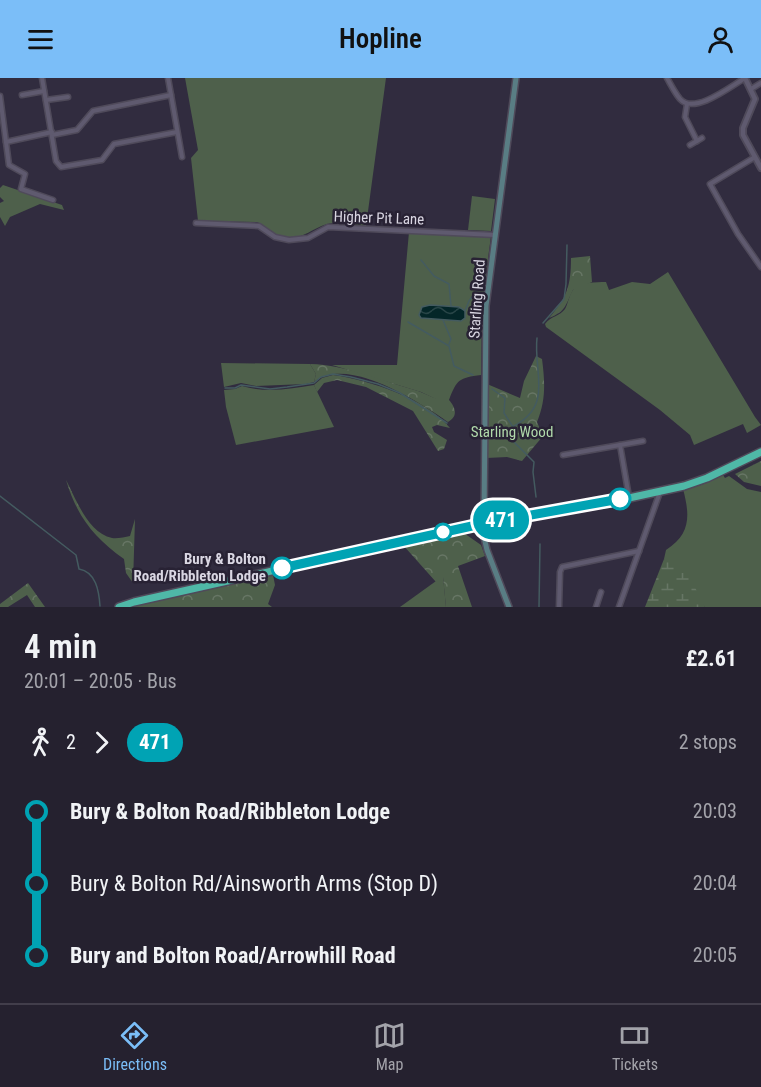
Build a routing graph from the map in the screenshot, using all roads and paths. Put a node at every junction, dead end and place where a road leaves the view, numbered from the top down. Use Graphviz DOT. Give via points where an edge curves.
graph roads {
  1 [pos="42,78"];
  2 [pos="168,78"];
  3 [pos="516,78"];
  4 [pos="667,78"];
  5 [pos="745,78"];
  6 [pos="761,83"];
  7 [pos="751,89"];
  8 [pos="44,91"];
  9 [pos="22,95"];
  10 [pos="171,95"];
  11 [pos="0,96"];
  12 [pos="68,97"];
  13 [pos="46,100"];
  14 [pos="687,104"];
  15 [pos="177,132"];
  16 [pos="52,134"];
  17 [pos="702,138"];
  18 [pos="696,141"];
  19 [pos="6,142"];
  20 [pos="690,145"];
  21 [pos="182,157"];
  22 [pos="755,157"];
  23 [pos="761,168"];
  24 [pos="53,200"];
  25 [pos="196,223"];
  26 [pos="495,235"];
  27 [pos="761,267"];
  28 [pos="643,441"];
  29 [pos="620,445"];
  30 [pos="761,452"];
  31 [pos="563,455"];
  32 [pos="660,491"];
  33 [pos="629,498"];
  34 [pos="483,524"];
  35 [pos="639,551"];
  36 [pos="601,592"];
  37 [pos="119,607"];
  38 [pos="509,607"];
  39 [pos="559,607"];
  40 [pos="596,607"];
  41 [pos="619,607"];
  1 -- 8 [label="street"];
  2 -- 10 [label="street"];
  3 -- 26 [label="main road, Starling Road"];
  4 -- 14 [label="street"];
  5 -- 7 [label="street"];
  5 -- 14 [label="street" via="699,105"];
  6 -- 7 [label="street"];
  7 -- 22 [label="street" via="755,99 743,135"];
  8 -- 9 [label="street"];
  8 -- 13 [label="street"];
  10 -- 15 [label="street"];
  10 -- 16 [label="street" via="93,111 77,130"];
  11 -- 19 [label="street"];
  12 -- 13 [label="street"];
  13 -- 16 [label="street"];
  14 -- 18 [label="street" via="685,117"];
  15 -- 16 [label="street" via="114,144 102,160 64,167 58,164"];
  15 -- 21 [label="street"];
  16 -- 19 [label="street"];
  17 -- 18 [label="street"];
  18 -- 20 [label="street"];
  19 -- 24 [label="street" via="9,165 25,174 21,189"];
  22 -- 23 [label="street"];
  22 -- 27 [label="street" via="710,184"];
  25 -- 26 [label="street, Higher Pit Lane" via="259,226 275,237 289,240 308,238 328,227"];
  26 -- 34 [label="main road, Starling Road" via="486,306"];
  28 -- 29 [label="street"];
  29 -- 31 [label="street"];
  29 -- 33 [label="street"];
  30 -- 32 [label="highway" via="707,478"];
  32 -- 33 [label="highway"];
  32 -- 35 [label="street"];
  33 -- 34 [label="highway"];
  34 -- 37 [label="highway"];
  34 -- 38 [label="main road, Starling Road" via="487,550"];
  35 -- 39 [label="street" via="562,567"];
  35 -- 41 [label="street"];
  36 -- 40 [label="street"];
}
